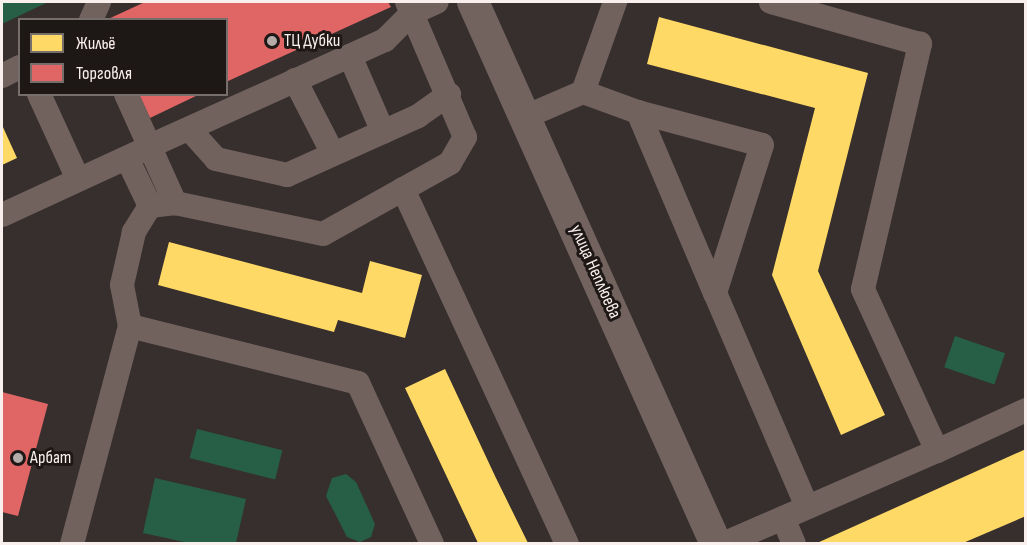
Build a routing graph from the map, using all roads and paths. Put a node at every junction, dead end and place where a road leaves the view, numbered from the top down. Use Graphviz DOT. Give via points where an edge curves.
graph roads {
  1 [pos="99,2"];
  2 [pos="437,2"];
  3 [pos="473,2"];
  4 [pos="615,2"];
  5 [pos="771,2"];
  6 [pos="409,7"];
  7 [pos="92,18"];
  8 [pos="350,56"];
  9 [pos="18,68"];
  10 [pos="2,76"];
  11 [pos="295,80"];
  12 [pos="584,92"];
  13 [pos="448,94"];
  14 [pos="40,96"];
  15 [pos="126,96"];
  16 [pos="638,112"];
  17 [pos="525,117"];
  18 [pos="189,130"];
  19 [pos="383,132"];
  20 [pos="139,152"];
  21 [pos="333,154"];
  22 [pos="78,179"];
  23 [pos="403,189"];
  24 [pos="176,203"];
  25 [pos="150,206"];
  26 [pos="2,215"];
  27 [pos="716,293"];
  28 [pos="130,326"];
  29 [pos="1026,410"];
  30 [pos="937,451"];
  31 [pos="807,507"];
  32 [pos="783,518"];
  33 [pos="72,543"];
  34 [pos="432,543"];
  35 [pos="567,543"];
  36 [pos="716,543"];
  37 [pos="723,543"];
  38 [pos="794,543"];
  1 -- 7 [label="lane"];
  2 -- 6 [label="lane"];
  3 -- 17 [label="main road, улица Неплюева"];
  4 -- 12 [label="lane"];
  5 -- 30 [label="lane" via="920,44 863,289"];
  6 -- 8 [label="lane" via="385,40"];
  6 -- 13 [label="lane"];
  8 -- 11 [label="lane"];
  8 -- 19 [label="lane"];
  9 -- 10 [label="lane"];
  11 -- 18 [label="lane"];
  11 -- 21 [label="lane"];
  12 -- 16 [label="lane"];
  12 -- 17 [label="lane"];
  13 -- 19 [label="lane" via="418,116"];
  13 -- 23 [label="lane" via="465,137 450,163"];
  14 -- 22 [label="lane"];
  15 -- 20 [label="lane"];
  16 -- 27 [label="lane"];
  16 -- 27 [label="lane" via="762,145"];
  17 -- 36 [label="main road, улица Неплюева"];
  18 -- 20 [label="lane"];
  18 -- 21 [label="lane" via="216,159 286,175"];
  19 -- 21 [label="lane"];
  20 -- 22 [label="lane"];
  20 -- 24 [label="lane"];
  20 -- 25 [label="lane"];
  22 -- 26 [label="lane"];
  23 -- 24 [label="lane" via="323,234"];
  23 -- 35 [label="lane"];
  24 -- 25 [label="lane"];
  25 -- 28 [label="lane" via="134,232 122,285"];
  27 -- 31 [label="lane"];
  28 -- 33 [label="lane"];
  28 -- 34 [label="lane" via="358,382"];
  29 -- 30 [label="lane"];
  30 -- 31 [label="lane"];
  31 -- 32 [label="lane"];
  32 -- 37 [label="lane"];
  32 -- 38 [label="lane"];
}
